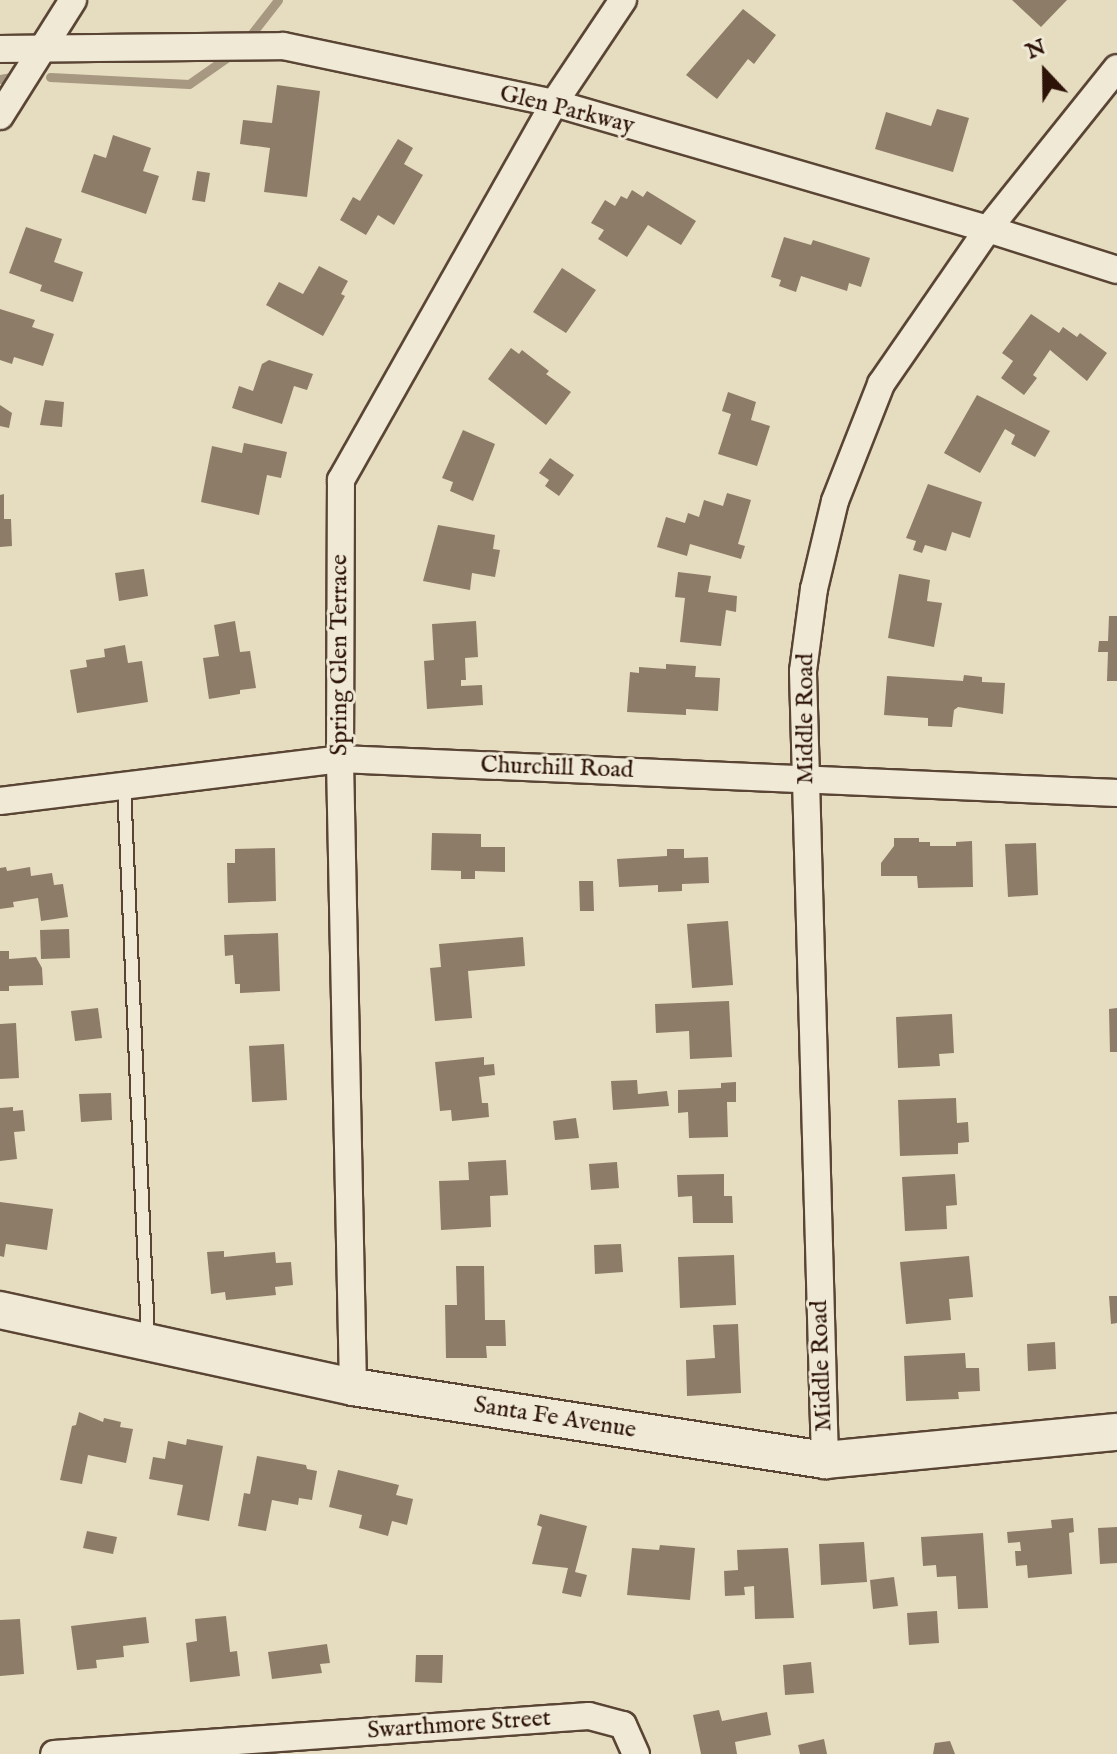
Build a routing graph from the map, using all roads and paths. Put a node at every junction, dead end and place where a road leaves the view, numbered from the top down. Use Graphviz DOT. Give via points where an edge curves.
graph roads {
  1 [pos="73,0"];
  2 [pos="623,0"];
  3 [pos="42,48"];
  4 [pos="0,49"];
  5 [pos="1117,68"];
  6 [pos="554,103"];
  7 [pos="0,116"];
  8 [pos="988,229"];
  9 [pos="1117,270"];
  10 [pos="340,759"];
  11 [pos="805,779"];
  12 [pos="124,786"];
  13 [pos="1117,793"];
  14 [pos="0,801"];
  15 [pos="0,1310"];
  16 [pos="148,1342"];
  17 [pos="353,1387"];
  18 [pos="1117,1432"];
  19 [pos="825,1460"];
  20 [pos="54,1754"];
  21 [pos="636,1754"];
  1 -- 3 [label="street"];
  2 -- 6 [label="street, Spring Glen Terrace"];
  3 -- 4 [label="street, Glen Parkway"];
  3 -- 6 [label="street, Glen Parkway" via="283,46"];
  3 -- 7 [label="street"];
  5 -- 8 [label="street, Middle Road"];
  6 -- 8 [label="street, Glen Parkway"];
  6 -- 10 [label="street, Spring Glen Terrace" via="341,480"];
  8 -- 9 [label="street, Glen Parkway"];
  8 -- 11 [label="street, Middle Road" via="881,384 835,501 814,589 803,671"];
  10 -- 11 [label="street, Churchill Road"];
  10 -- 12 [label="street, Churchill Road"];
  10 -- 17 [label="street, Spring Glen Terrace"];
  11 -- 13 [label="street, Churchill Road"];
  11 -- 19 [label="street, Middle Road"];
  12 -- 14 [label="street, Churchill Road"];
  12 -- 16 [label="lane"];
  15 -- 16 [label="main road, Santa Fe Avenue"];
  16 -- 17 [label="main road, Santa Fe Avenue"];
  17 -- 19 [label="main road, Santa Fe Avenue"];
  18 -- 19 [label="main road, Santa Fe Avenue"];
  20 -- 21 [label="street, Swarthmore Street" via="589,1716 623,1725"];
}
